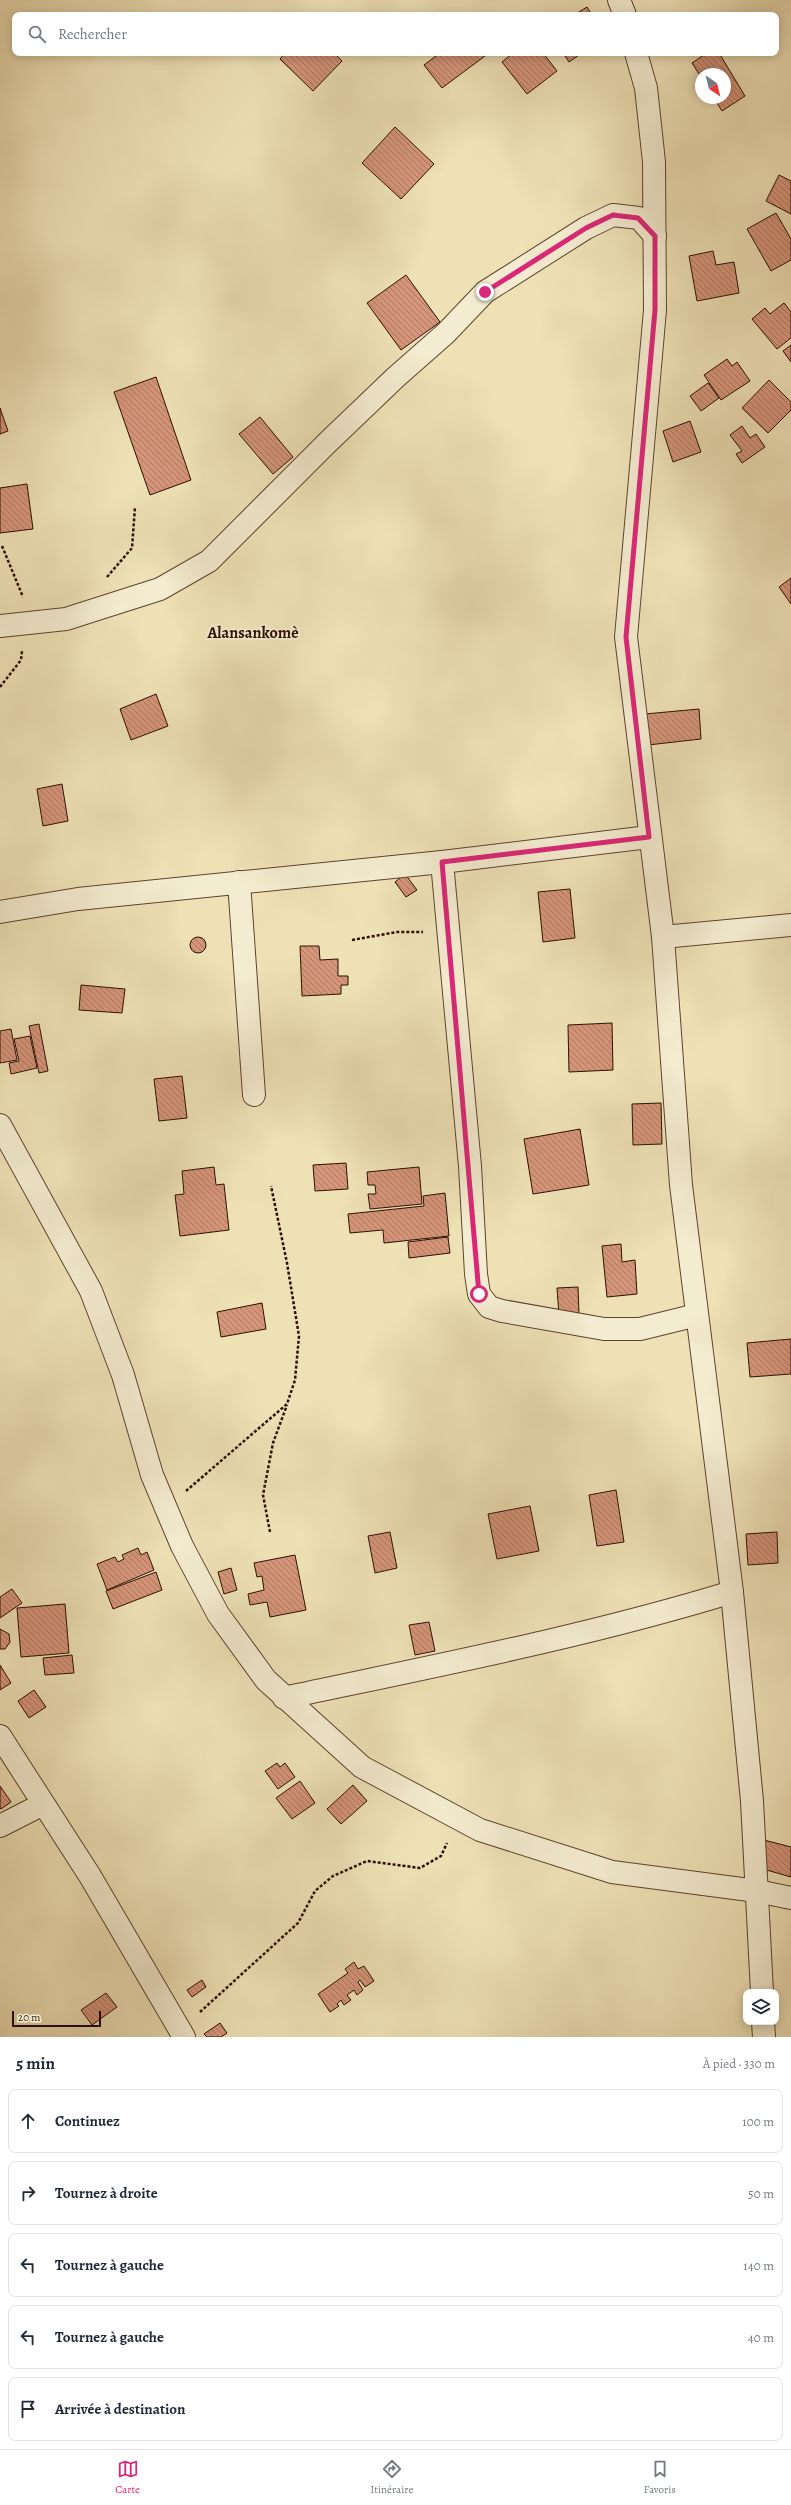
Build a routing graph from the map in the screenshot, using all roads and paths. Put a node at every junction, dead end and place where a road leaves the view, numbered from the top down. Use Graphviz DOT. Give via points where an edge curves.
graph roads {
  1 [pos="619,0"];
  2 [pos="624,12"];
  3 [pos="637,56"];
  4 [pos="655,236"];
  5 [pos="135,507"];
  6 [pos="2,546"];
  7 [pos="105,579"];
  8 [pos="29,623"];
  9 [pos="0,626"];
  10 [pos="0,687"];
  11 [pos="649,837"];
  12 [pos="442,862"];
  13 [pos="239,882"];
  14 [pos="0,912"];
  15 [pos="791,925"];
  16 [pos="662,937"];
  17 [pos="449,938"];
  18 [pos="352,940"];
  19 [pos="254,1095"];
  20 [pos="0,1125"];
  21 [pos="271,1186"];
  22 [pos="697,1315"];
  23 [pos="287,1404"];
  24 [pos="166,1507"];
  25 [pos="270,1532"];
  26 [pos="732,1592"];
  27 [pos="284,1698"];
  28 [pos="0,1736"];
  29 [pos="43,1804"];
  30 [pos="459,1819"];
  31 [pos="0,1826"];
  32 [pos="757,1891"];
  33 [pos="791,1898"];
  34 [pos="762,1989"];
  35 [pos="763,2025"];
  36 [pos="182,2035"];
  37 [pos="764,2037"];
  1 -- 2 [label="street"];
  3 -- 4 [label="street" via="646,88 654,162"];
  4 -- 8 [label="street" via="638,218 613,215 534,259 485,292 446,333 328,442 209,561 160,589 66,619"];
  4 -- 11 [label="street" via="655,310 626,637"];
  5 -- 7 [label="path" via="132,548"];
  6 -- 8 [label="path"];
  8 -- 9 [label="street"];
  8 -- 10 [label="path" via="21,660"];
  11 -- 12 [label="street"];
  11 -- 16 [label="street"];
  12 -- 13 [label="street"];
  12 -- 17 [label="street"];
  13 -- 14 [label="street" via="78,899"];
  13 -- 19 [label="street"];
  15 -- 16 [label="street"];
  16 -- 22 [label="street" via="681,1185"];
  17 -- 18 [label="path" via="426,932 397,932"];
  17 -- 22 [label="street" via="479,1294 489,1307 502,1311 604,1329 640,1329"];
  20 -- 24 [label="street" via="91,1291 123,1375 152,1475"];
  21 -- 23 [label="path" via="299,1336 295,1380"];
  22 -- 26 [label="street"];
  23 -- 24 [label="path"];
  23 -- 25 [label="path" via="273,1443 263,1495"];
  24 -- 27 [label="street" via="182,1546 218,1614 266,1680"];
  26 -- 27 [label="street" via="644,1618"];
  26 -- 32 [label="street" via="752,1801"];
  27 -- 30 [label="street" via="362,1767"];
  28 -- 29 [label="street"];
  29 -- 31 [label="street"];
  29 -- 36 [label="street" via="90,1876"];
  30 -- 32 [label="street" via="480,1830 612,1872"];
  30 -- 36 [label="path" via="441,1856 420,1868 367,1861 333,1876 315,1892 298,1922 221,1991"];
  32 -- 33 [label="street"];
  32 -- 34 [label="street"];
  35 -- 37 [label="street"];
}
